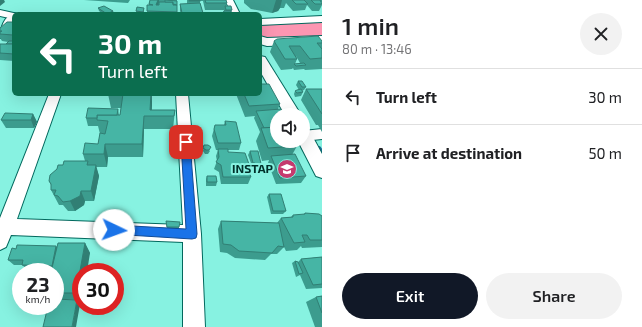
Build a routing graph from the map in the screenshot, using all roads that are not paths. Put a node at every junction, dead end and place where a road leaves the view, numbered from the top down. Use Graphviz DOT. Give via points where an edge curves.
graph roads {
  1 [pos="229,0"];
  2 [pos="235,12"];
  3 [pos="0,13"];
  4 [pos="322,19"];
  5 [pos="10,20"];
  6 [pos="262,22"];
  7 [pos="0,35"];
  8 [pos="322,40"];
  9 [pos="262,41"];
  10 [pos="262,63"];
  11 [pos="54,96"];
  12 [pos="182,96"];
  13 [pos="289,108"];
  14 [pos="322,134"];
  15 [pos="310,135"];
  16 [pos="310,148"];
  17 [pos="322,171"];
  18 [pos="3,226"];
  19 [pos="192,234"];
  20 [pos="0,241"];
  21 [pos="194,327"];
  1 -- 2 [label="street"];
  3 -- 5 [label="main road"];
  4 -- 6 [label="main road"];
  5 -- 7 [label="street"];
  8 -- 9 [label="main road"];
  10 -- 13 [label="main road"];
  11 -- 18 [label="street"];
  12 -- 19 [label="street"];
  14 -- 15 [label="street"];
  16 -- 17 [label="main road"];
  18 -- 19 [label="street"];
  18 -- 20 [label="street"];
  19 -- 21 [label="street"];
}
